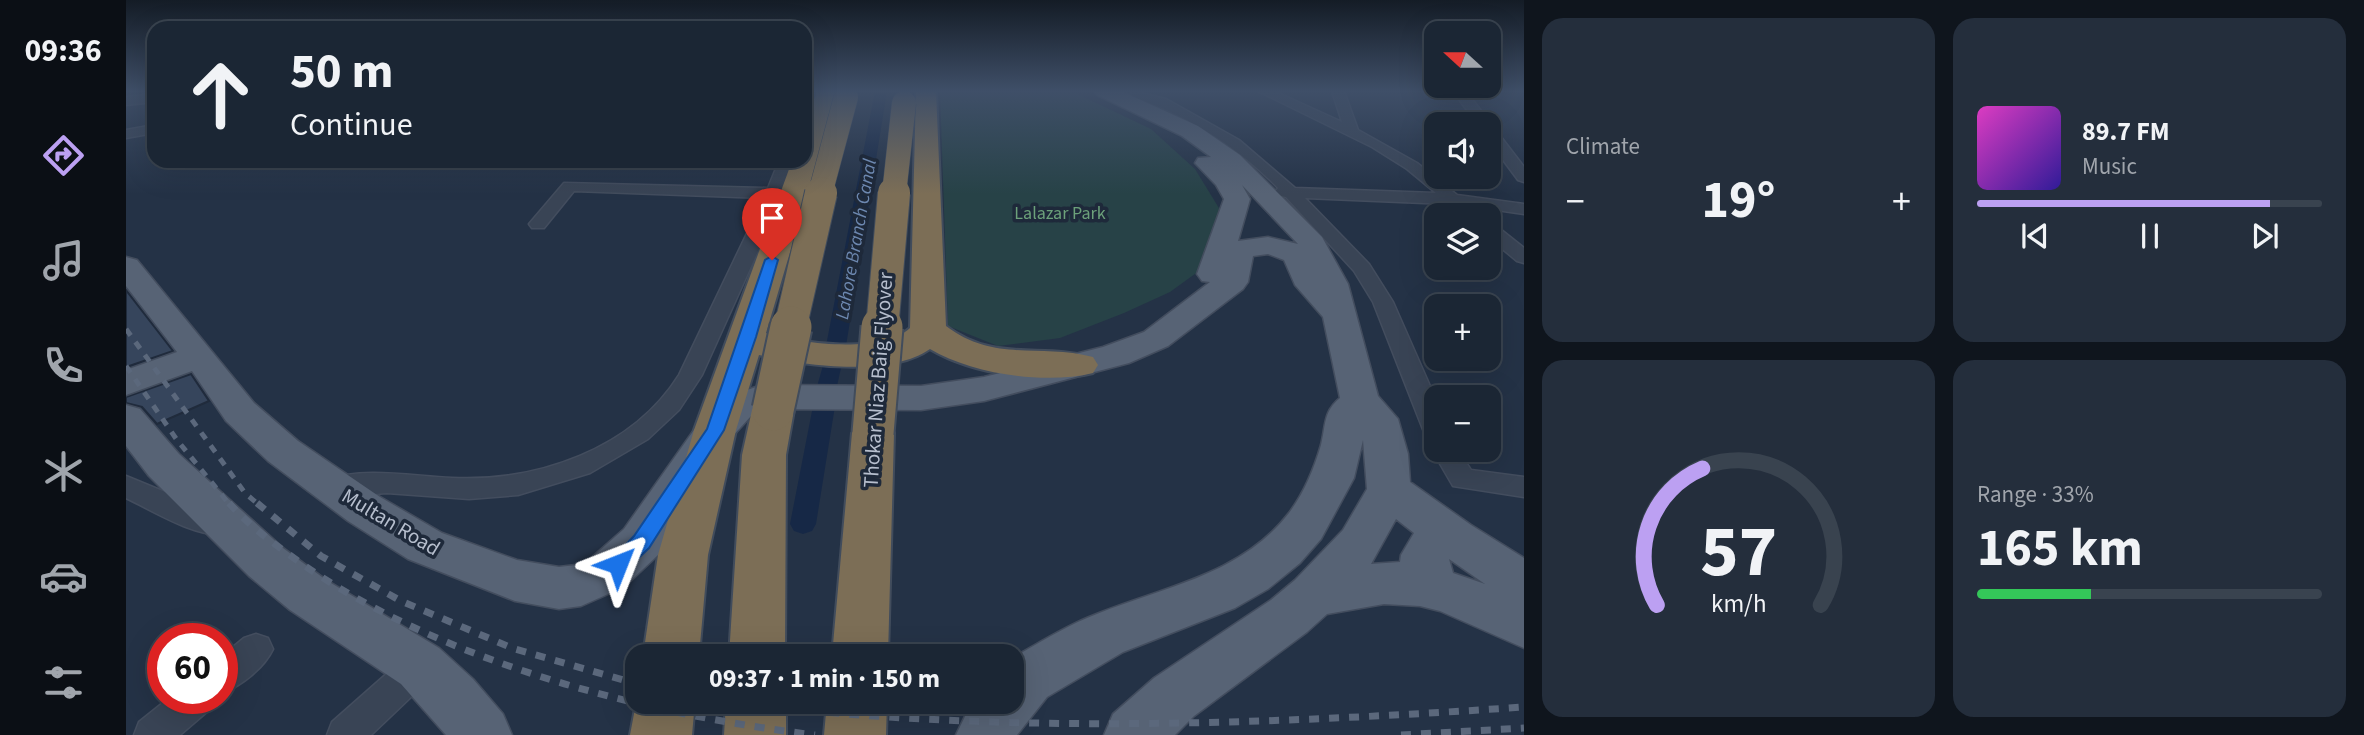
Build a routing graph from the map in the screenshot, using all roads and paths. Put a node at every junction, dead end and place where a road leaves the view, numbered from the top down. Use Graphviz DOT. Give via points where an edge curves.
graph roads {
  1 [pos="824,125"];
  2 [pos="834,125"];
  3 [pos="907,125"];
  4 [pos="914,125"];
  5 [pos="1158,125"];
  6 [pos="1180,125"];
  7 [pos="1205,125"];
  8 [pos="1338,125"];
  9 [pos="1350,125"];
  10 [pos="147,130"];
  11 [pos="1352,132"];
  12 [pos="126,134"];
  13 [pos="812,147"];
  14 [pos="1501,147"];
  15 [pos="783,168"];
  16 [pos="802,168"];
  17 [pos="1524,177"];
  18 [pos="1235,191"];
  19 [pos="1263,191"];
  20 [pos="1290,192"];
  21 [pos="774,193"];
  22 [pos="1453,199"];
  23 [pos="1458,203"];
  24 [pos="1524,209"];
  25 [pos="538,224"];
  26 [pos="1501,239"];
  27 [pos="1524,257"];
  28 [pos="126,266"];
  29 [pos="1206,299"];
  30 [pos="1339,314"];
  31 [pos="928,330"];
  32 [pos="748,337"];
  33 [pos="199,356"];
  34 [pos="1079,366"];
  35 [pos="126,383"];
  36 [pos="1360,401"];
  37 [pos="1424,401"];
  38 [pos="126,418"];
  39 [pos="715,430"];
  40 [pos="1452,462"];
  41 [pos="126,485"];
  42 [pos="334,487"];
  43 [pos="1524,487"];
  44 [pos="1389,489"];
  45 [pos="236,532"];
  46 [pos="1454,537"];
  47 [pos="1524,584"];
  48 [pos="1436,589"];
  49 [pos="1313,595"];
  50 [pos="1524,625"];
  51 [pos="672,644"];
  52 [pos="757,644"];
  53 [pos="861,644"];
  54 [pos="256,649"];
  55 [pos="238,664"];
  56 [pos="420,666"];
  57 [pos="1024,683"];
  58 [pos="178,714"];
  59 [pos="664,714"];
  60 [pos="756,714"];
  61 [pos="856,714"];
  62 [pos="1000,714"];
  63 [pos="152,735"];
  64 [pos="345,735"];
  65 [pos="482,735"];
  66 [pos="661,735"];
  67 [pos="755,735"];
  68 [pos="855,735"];
  69 [pos="986,735"];
  70 [pos="1134,735"];
  1 -- 13 [label="highway"];
  2 -- 52 [label="highway, bridge" via="764,455"];
  3 -- 53 [label="highway, Thokar Niaz Baig Flyover, bridge" via="890,230"];
  4 -- 31 [label="highway"];
  5 -- 18 [label="main road"];
  6 -- 19 [label="main road" via="1231,160"];
  7 -- 20 [label="street"];
  8 -- 11 [label="street"];
  9 -- 11 [label="street"];
  10 -- 12 [label="street"];
  11 -- 22 [label="street" via="1394,154"];
  14 -- 17 [label="street"];
  15 -- 21 [label="street"];
  16 -- 32 [label="highway"];
  18 -- 19 [label="street"];
  18 -- 29 [label="main road" via="1237,207"];
  19 -- 20 [label="street"];
  19 -- 30 [label="main road" via="1312,243 1330,277"];
  20 -- 22 [label="street"];
  20 -- 37 [label="street" via="1373,284"];
  21 -- 25 [label="street" via="570,186"];
  21 -- 42 [label="street" via="688,380 648,426 605,454 519,485"];
  22 -- 23 [label="street"];
  22 -- 24 [label="street"];
  26 -- 27 [label="street"];
  28 -- 33 [label="main road, Multan Road"];
  29 -- 30 [label="main road" via="1232,282 1240,250 1264,246 1297,255 1311,285"];
  29 -- 34 [label="main road" via="1156,338"];
  30 -- 36 [label="main road"];
  31 -- 32 [label="highway" via="920,340 901,349 865,354 792,351"];
  31 -- 34 [label="highway" via="943,343 985,358"];
  32 -- 39 [label="highway"];
  33 -- 35 [label="main road"];
  33 -- 42 [label="main road, Multan Road" via="240,412 283,451"];
  34 -- 39 [label="main road, Multan Road, bridge" via="984,389 921,398 762,397 737,407"];
  36 -- 44 [label="main road" via="1378,419"];
  36 -- 57 [label="main road" via="1345,415 1332,478 1305,526 1251,576 1104,635"];
  38 -- 45 [label="main road" via="164,466"];
  39 -- 42 [label="main road, Multan Road" via="641,542 607,573 580,585 535,584 456,559 394,528"];
  39 -- 51 [label="highway" via="683,555"];
  40 -- 43 [label="street" via="1463,479"];
  41 -- 45 [label="street"];
  44 -- 46 [label="main road"];
  44 -- 49 [label="main road" via="1360,543"];
  45 -- 56 [label="main road" via="308,595"];
  46 -- 47 [label="main road"];
  46 -- 48 [label="main road" via="1427,547 1423,559"];
  48 -- 49 [label="main road" via="1385,583"];
  48 -- 50 [label="main road"];
  49 -- 70 [label="main road" via="1174,697"];
  54 -- 55 [label="street"];
  56 -- 64 [label="street"];
  56 -- 65 [label="main road"];
  58 -- 63 [label="street"];
  59 -- 66 [label="highway"];
  60 -- 67 [label="highway"];
  61 -- 68 [label="highway"];
  62 -- 69 [label="main road"];
}
